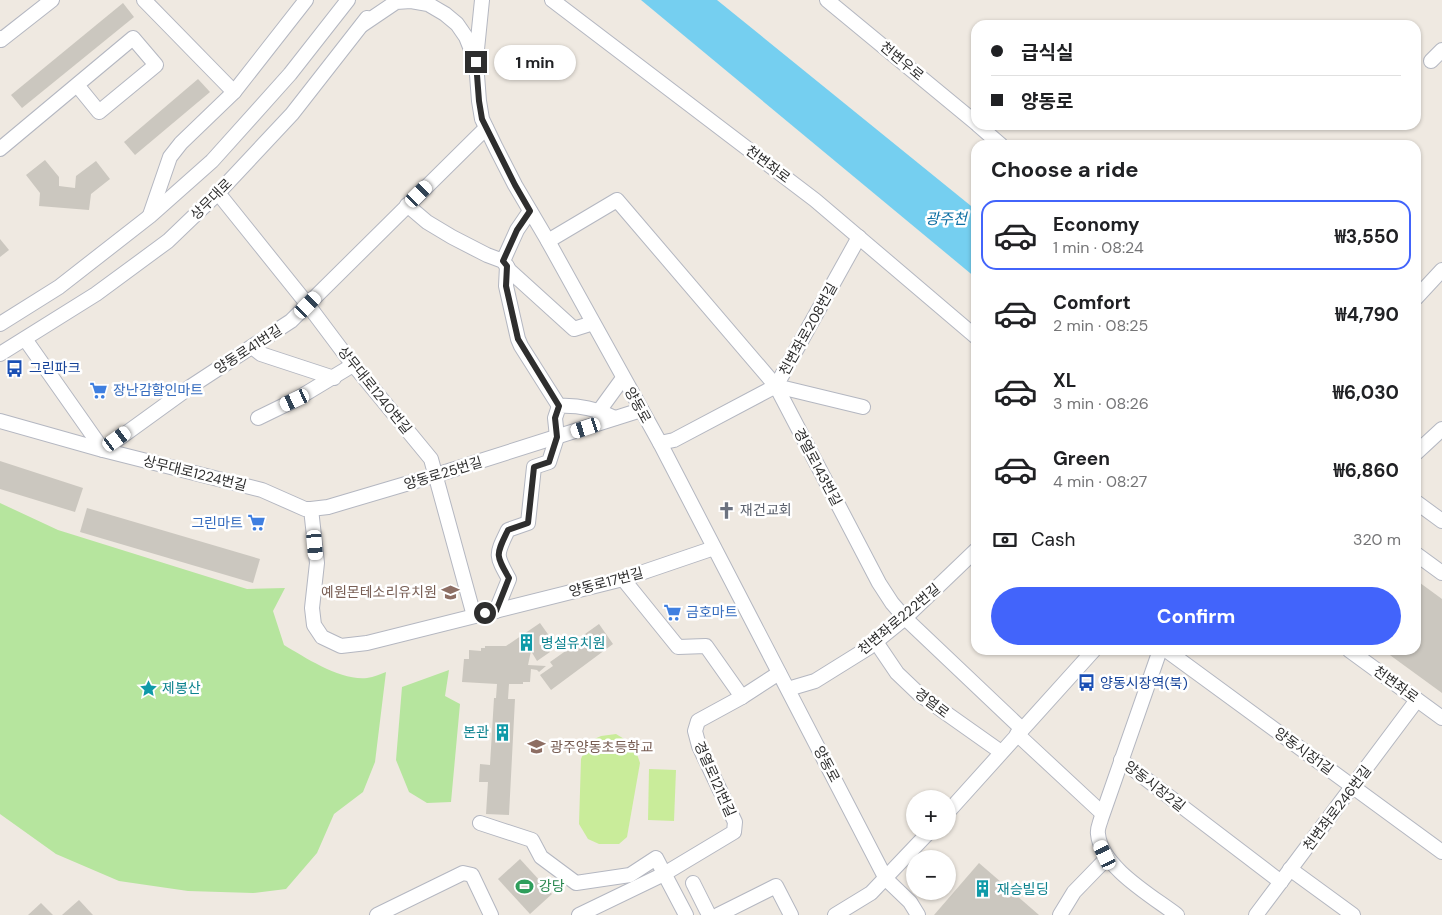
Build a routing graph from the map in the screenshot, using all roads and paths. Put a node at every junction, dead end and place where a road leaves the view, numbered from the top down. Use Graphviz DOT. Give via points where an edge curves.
graph roads {
  1 [pos="52,0"];
  2 [pos="144,0"];
  3 [pos="306,0"];
  4 [pos="348,0"];
  5 [pos="381,0"];
  6 [pos="482,0"];
  7 [pos="552,0"];
  8 [pos="827,0"];
  9 [pos="362,25"];
  10 [pos="0,38"];
  11 [pos="1442,50"];
  12 [pos="1431,61"];
  13 [pos="476,62"];
  14 [pos="77,85"];
  15 [pos="234,92"];
  16 [pos="971,119"];
  17 [pos="486,128"];
  18 [pos="984,130"];
  19 [pos="995,140"];
  20 [pos="0,149"];
  21 [pos="218,193"];
  22 [pos="407,205"];
  23 [pos="530,211"];
  24 [pos="150,216"];
  25 [pos="859,237"];
  26 [pos="548,240"];
  27 [pos="505,264"];
  28 [pos="1442,270"];
  29 [pos="1421,293"];
  30 [pos="308,305"];
  31 [pos="593,323"];
  32 [pos="0,324"];
  33 [pos="971,332"];
  34 [pos="25,339"];
  35 [pos="252,346"];
  36 [pos="0,354"];
  37 [pos="353,365"];
  38 [pos="334,378"];
  39 [pos="623,378"];
  40 [pos="776,386"];
  41 [pos="559,406"];
  42 [pos="862,407"];
  43 [pos="641,410"];
  44 [pos="599,411"];
  45 [pos="258,418"];
  46 [pos="614,418"];
  47 [pos="0,421"];
  48 [pos="1442,429"];
  49 [pos="557,437"];
  50 [pos="660,444"];
  51 [pos="1421,448"];
  52 [pos="103,450"];
  53 [pos="436,475"];
  54 [pos="1421,506"];
  55 [pos="328,507"];
  56 [pos="312,509"];
  57 [pos="1442,521"];
  58 [pos="714,548"];
  59 [pos="971,557"];
  60 [pos="1421,558"];
  61 [pos="1442,573"];
  62 [pos="623,579"];
  63 [pos="496,611"];
  64 [pos="474,616"];
  65 [pos="905,618"];
  66 [pos="876,642"];
  67 [pos="1089,655"];
  68 [pos="1158,655"];
  69 [pos="1173,655"];
  70 [pos="1356,655"];
  71 [pos="780,673"];
  72 [pos="788,689"];
  73 [pos="742,697"];
  74 [pos="1417,700"];
  75 [pos="1442,718"];
  76 [pos="1019,731"];
  77 [pos="1001,752"];
  78 [pos="1121,760"];
  79 [pos="1353,787"];
  80 [pos="956,803"];
  81 [pos="1102,814"];
  82 [pos="480,823"];
  83 [pos="922,840"];
  84 [pos="1442,852"];
  85 [pos="1107,858"];
  86 [pos="1290,869"];
  87 [pos="662,870"];
  88 [pos="886,879"];
  89 [pos="1280,882"];
  90 [pos="693,883"];
  91 [pos="377,915"];
  92 [pos="491,915"];
  93 [pos="579,915"];
  94 [pos="686,915"];
  95 [pos="709,915"];
  96 [pos="718,915"];
  97 [pos="792,915"];
  98 [pos="835,915"];
  99 [pos="918,915"];
  100 [pos="1060,915"];
  101 [pos="1177,915"];
  102 [pos="1256,915"];
  103 [pos="1353,915"];
  1 -- 10 [label="street" via="2,40"];
  2 -- 15 [label="street"];
  3 -- 15 [label="street"];
  4 -- 24 [label="street, 상무대로" via="290,74 212,162"];
  5 -- 9 [label="street, 상무대로"];
  6 -- 13 [label="street"];
  7 -- 25 [label="street, 천변좌로"];
  8 -- 16 [label="street, 천변우로"];
  9 -- 13 [label="street, 양동로" via="396,2 428,4 457,24"];
  9 -- 21 [label="street, 상무대로" via="292,114"];
  11 -- 12 [label="street"];
  13 -- 17 [label="street, 양동로" via="479,101"];
  14 -- 14 [label="street" via="100,112 156,65 133,38"];
  14 -- 20 [label="street"];
  15 -- 24 [label="street" via="170,157"];
  17 -- 22 [label="street, 양동로41번길"];
  17 -- 23 [label="street, 양동로"];
  18 -- 19 [label="street, 천변우로"];
  21 -- 30 [label="street, 상무대로1240번길"];
  21 -- 34 [label="street, 상무대로" via="168,241 96,294"];
  22 -- 27 [label="street" via="427,222"];
  22 -- 30 [label="street, 양동로41번길"];
  23 -- 26 [label="street, 양동로"];
  23 -- 27 [label="street" via="517,230"];
  24 -- 32 [label="street, 상무대로" via="59,287"];
  25 -- 33 [label="street, 천변좌로"];
  25 -- 40 [label="street, 천변좌로208번길"];
  26 -- 31 [label="street, 양동로"];
  26 -- 40 [label="street, 경열로143번길" via="617,200"];
  27 -- 31 [label="street" via="574,329"];
  27 -- 41 [label="street" via="506,286 518,339"];
  28 -- 29 [label="street"];
  30 -- 35 [label="street, 양동로41번길" via="291,321"];
  30 -- 37 [label="street, 상무대로1240번길"];
  31 -- 39 [label="street, 양동로"];
  34 -- 36 [label="street, 상무대로"];
  34 -- 52 [label="street"];
  35 -- 38 [label="street" via="262,354"];
  35 -- 52 [label="street, 양동로41번길"];
  37 -- 38 [label="street"];
  37 -- 53 [label="street, 상무대로1240번길" via="432,459"];
  38 -- 45 [label="street"];
  39 -- 43 [label="street, 양동로"];
  39 -- 44 [label="street"];
  40 -- 42 [label="street"];
  40 -- 50 [label="street, 천변좌로208번길" via="674,440"];
  40 -- 65 [label="street, 경열로143번길" via="879,583"];
  41 -- 44 [label="street" via="580,406"];
  41 -- 49 [label="street" via="555,418"];
  43 -- 46 [label="street, 양동로25번길"];
  43 -- 50 [label="street, 양동로"];
  44 -- 46 [label="street"];
  46 -- 49 [label="street, 양동로25번길"];
  47 -- 52 [label="street, 상무대로1224번길"];
  48 -- 51 [label="street"];
  49 -- 53 [label="street, 양동로25번길"];
  49 -- 63 [label="street" via="549,462 534,467 528,523 508,530 498,552 509,578"];
  50 -- 58 [label="street, 양동로"];
  52 -- 56 [label="street, 상무대로1224번길" via="262,490"];
  53 -- 55 [label="street, 양동로25번길"];
  53 -- 64 [label="street, 상무대로1240번길"];
  54 -- 57 [label="street"];
  55 -- 56 [label="street, 상무대로1224번길"];
  56 -- 64 [label="street, 양동로17번길" via="317,563 312,618 316,630 327,640 349,646"];
  58 -- 62 [label="street, 양동로17번길"];
  58 -- 71 [label="street, 양동로"];
  59 -- 65 [label="street, 천변좌로222번길"];
  60 -- 61 [label="street"];
  62 -- 63 [label="street, 양동로17번길"];
  62 -- 73 [label="street" via="678,646 706,646"];
  63 -- 64 [label="street, 양동로17번길"];
  65 -- 66 [label="street, 천변좌로222번길"];
  65 -- 76 [label="street, 경열로143번길"];
  66 -- 72 [label="street, 천변좌로222번길" via="815,681"];
  66 -- 77 [label="street, 경열로" via="897,672 919,694"];
  67 -- 76 [label="street"];
  68 -- 78 [label="street, 양동시장2길"];
  69 -- 79 [label="street, 양동시장1길"];
  70 -- 74 [label="street, 천변좌로"];
  71 -- 72 [label="street, 양동로"];
  71 -- 73 [label="street"];
  72 -- 88 [label="street, 양동로"];
  73 -- 87 [label="street, 경열로121번길" via="698,721 695,731 735,822 734,832"];
  74 -- 75 [label="street, 천변좌로"];
  74 -- 79 [label="street, 천변좌로246번길"];
  76 -- 77 [label="street"];
  76 -- 81 [label="street, 경열로143번길"];
  77 -- 80 [label="street"];
  78 -- 81 [label="street"];
  78 -- 89 [label="street, 양동시장2길"];
  79 -- 84 [label="street, 양동시장1길"];
  79 -- 86 [label="street, 천변좌로246번길"];
  81 -- 85 [label="street" via="1098,832"];
  82 -- 87 [label="street" via="532,840 541,856 576,883 630,874 656,858"];
  83 -- 88 [label="street"];
  85 -- 100 [label="street" via="1074,892"];
  85 -- 101 [label="street" via="1115,868"];
  86 -- 89 [label="street, 천변좌로246번길"];
  86 -- 103 [label="street"];
  87 -- 93 [label="street"];
  87 -- 94 [label="street"];
  88 -- 98 [label="street" via="862,900"];
  88 -- 99 [label="street, 양동로" via="910,902"];
  89 -- 102 [label="street, 천변좌로246번길"];
  90 -- 95 [label="street"];
  91 -- 92 [label="street" via="462,873 472,875"];
  96 -- 97 [label="street" via="776,886"];
}
